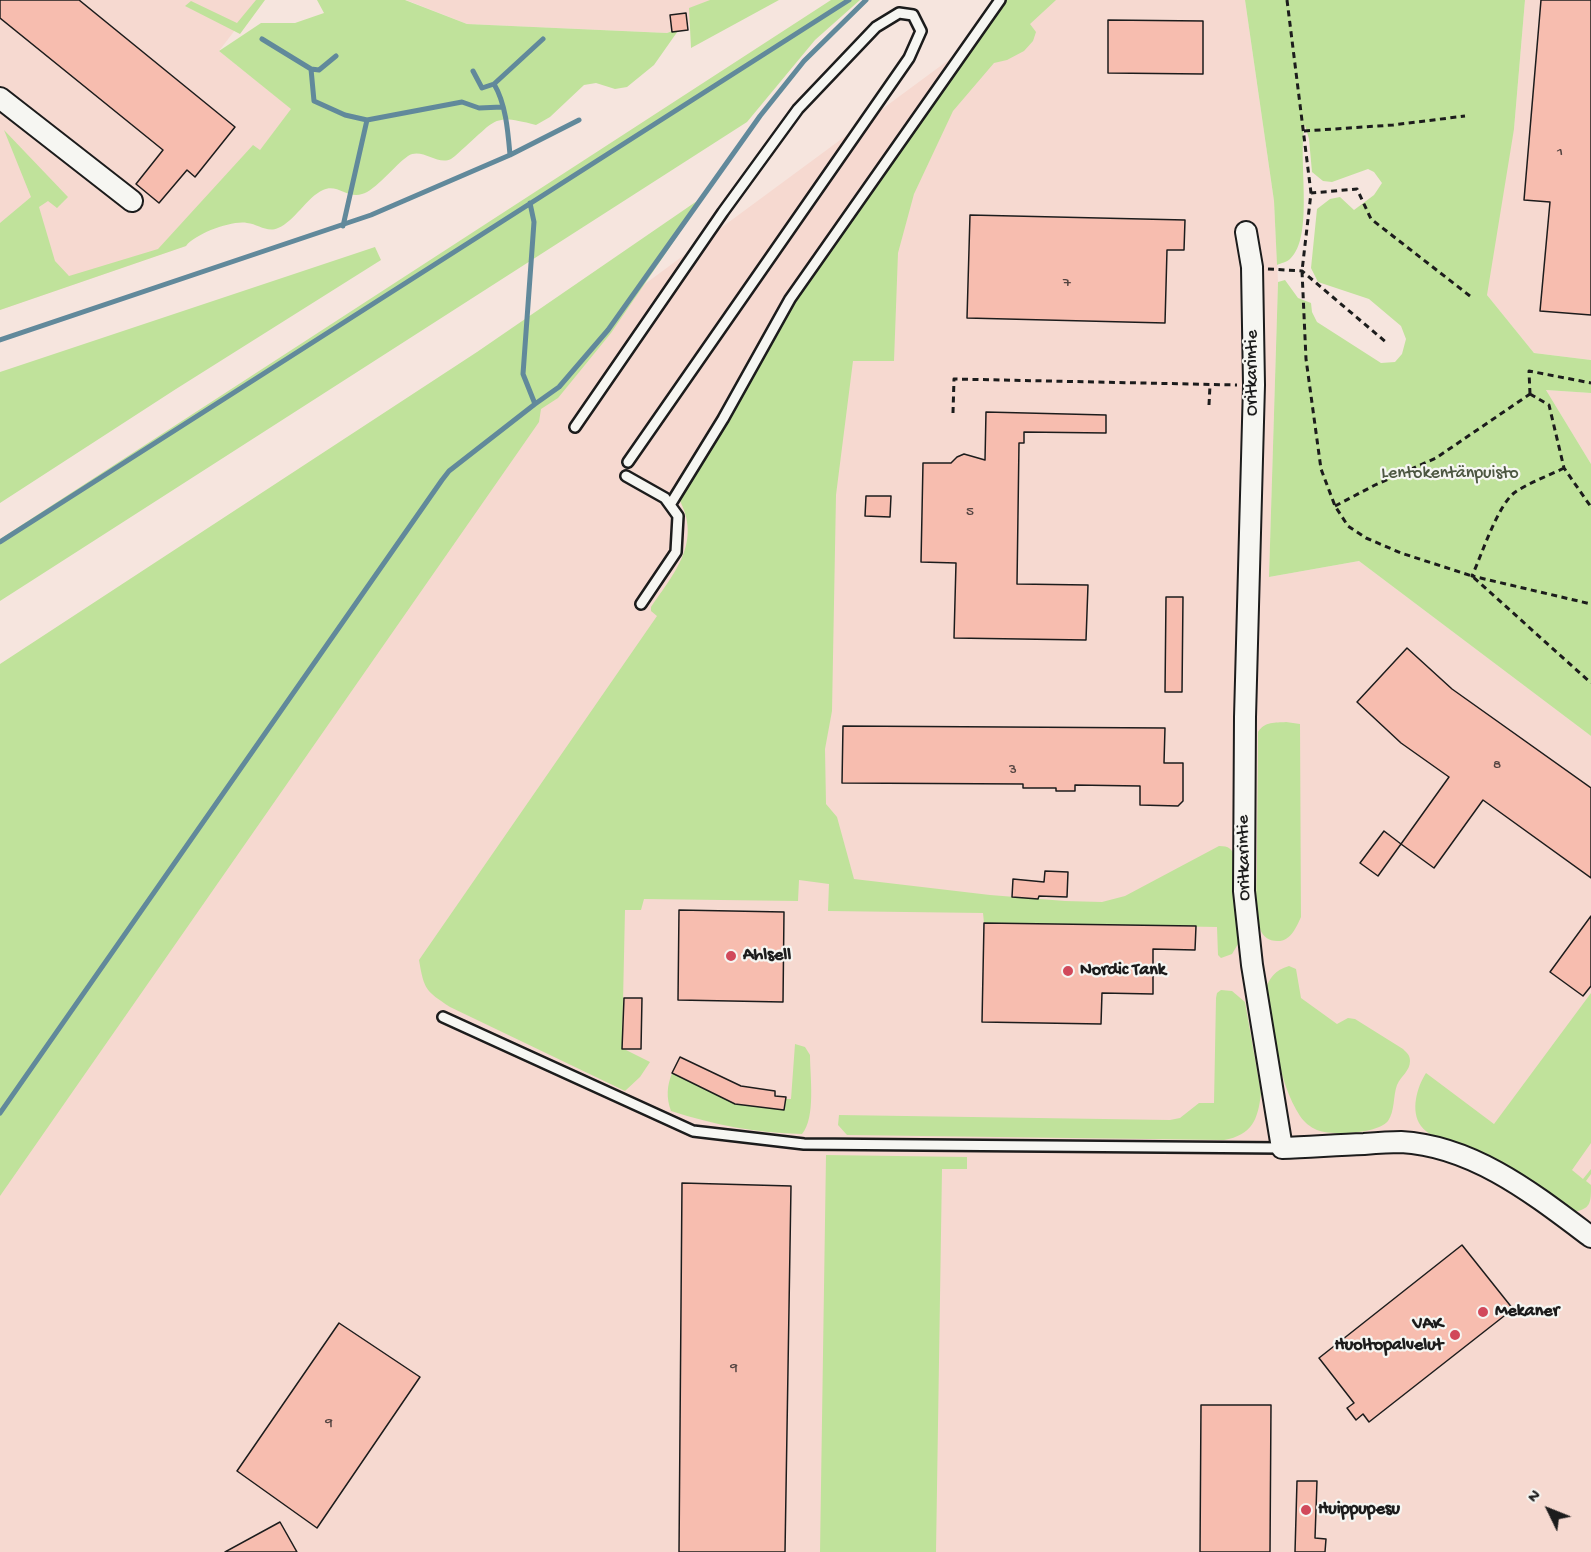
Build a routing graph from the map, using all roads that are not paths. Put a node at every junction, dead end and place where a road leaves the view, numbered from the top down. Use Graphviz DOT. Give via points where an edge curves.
graph roads {
  1 [pos="1000,0"];
  2 [pos="0,98"];
  3 [pos="132,201"];
  4 [pos="1246,232"];
  5 [pos="575,427"];
  6 [pos="628,462"];
  7 [pos="626,476"];
  8 [pos="670,506"];
  9 [pos="641,604"];
  10 [pos="443,1017"];
  11 [pos="1282,1148"];
  12 [pos="1591,1237"];
  1 -- 8 [label="lane" via="790,299"];
  2 -- 3 [label="street"];
  4 -- 11 [label="street, Oritkarintie" via="1252,267 1254,385 1244,891"];
  5 -- 6 [label="lane" via="798,109 876,27 899,14 913,15 921,30 909,58"];
  7 -- 8 [label="lane" via="665,498"];
  8 -- 9 [label="lane" via="678,516 676,552"];
  10 -- 11 [label="lane" via="693,1131 804,1144"];
  11 -- 12 [label="street" via="1401,1142 1457,1154 1522,1188"];
}
